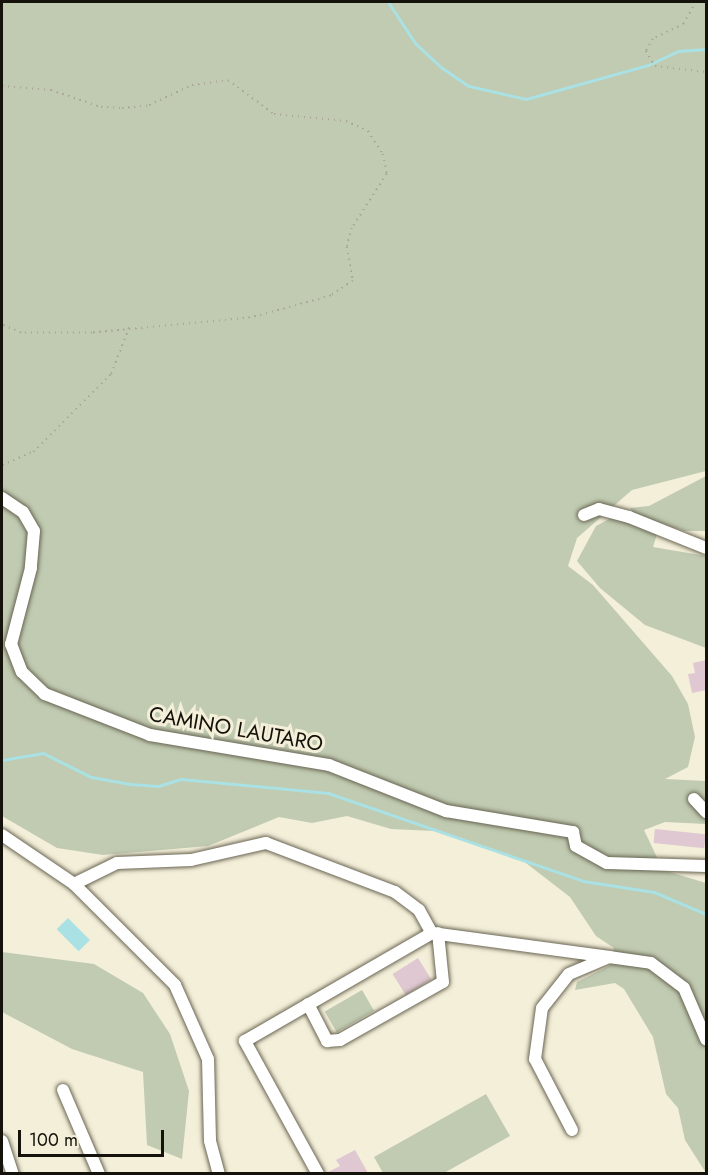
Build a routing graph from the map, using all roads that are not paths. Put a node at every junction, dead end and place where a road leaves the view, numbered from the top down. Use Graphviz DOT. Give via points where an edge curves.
graph roads {
  1 [pos="2,498"];
  2 [pos="584,514"];
  3 [pos="706,548"];
  4 [pos="694,799"];
  5 [pos="706,812"];
  6 [pos="2,835"];
  7 [pos="706,866"];
  8 [pos="74,884"];
  9 [pos="435,933"];
  10 [pos="609,957"];
  11 [pos="308,1004"];
  12 [pos="706,1039"];
  13 [pos="63,1090"];
  14 [pos="572,1130"];
  15 [pos="2,1141"];
  16 [pos="312,1171"];
  17 [pos="13,1173"];
  18 [pos="99,1173"];
  19 [pos="219,1173"];
  1 -- 7 [label="street, CAMINO LAUTARO" via="23,512 34,531 31,568 10,634 22,672 45,694 150,735 329,765 446,812 573,832 576,846 607,863"];
  2 -- 3 [label="street" via="599,508"];
  4 -- 5 [label="street"];
  6 -- 8 [label="street"];
  8 -- 9 [label="street" via="117,863 191,860 266,843 395,892 419,910"];
  8 -- 19 [label="street" via="154,959 190,1011 208,1059 210,1141"];
  9 -- 10 [label="street"];
  9 -- 11 [label="street"];
  9 -- 11 [label="street" via="443,982 340,1040 327,1041"];
  10 -- 12 [label="street" via="640,959 669,973 691,996"];
  10 -- 14 [label="street" via="578,968 560,981 538,1018 535,1059"];
  11 -- 16 [label="street" via="245,1041"];
  13 -- 18 [label="street"];
  15 -- 17 [label="street"];
}
